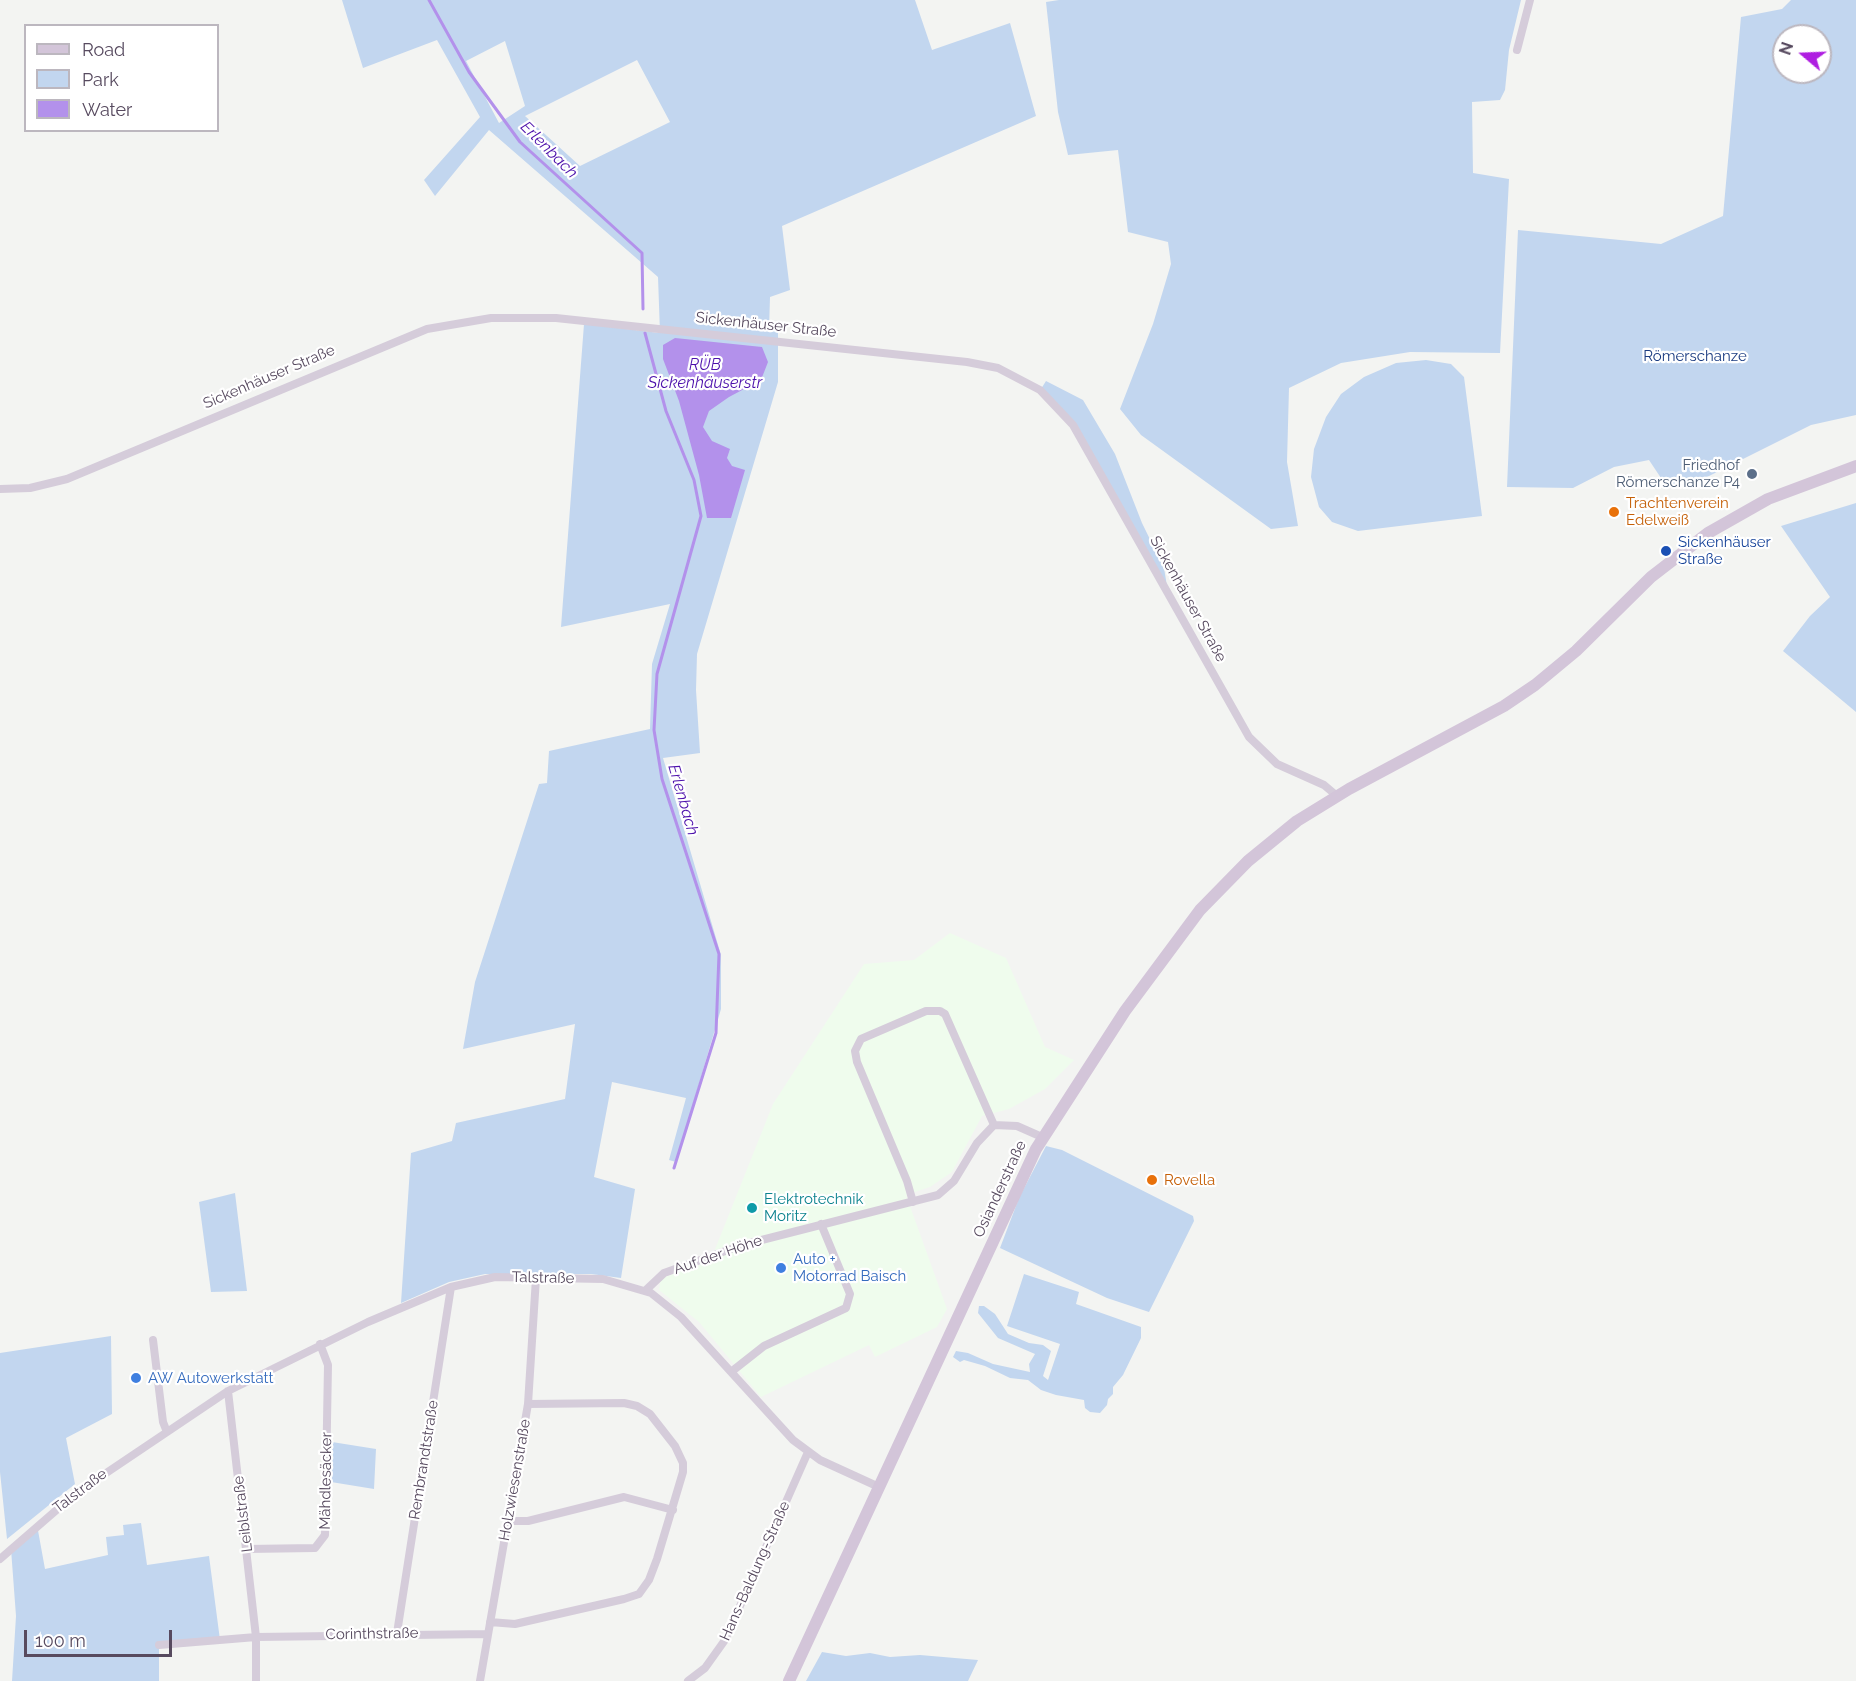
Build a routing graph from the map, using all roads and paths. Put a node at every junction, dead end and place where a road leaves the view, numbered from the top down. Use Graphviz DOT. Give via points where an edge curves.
graph roads {
  1 [pos="1530,0"];
  2 [pos="1518,50"];
  3 [pos="1856,466"];
  4 [pos="0,489"];
  5 [pos="1337,796"];
  6 [pos="994,1125"];
  7 [pos="1042,1137"];
  8 [pos="913,1202"];
  9 [pos="821,1224"];
  10 [pos="536,1278"];
  11 [pos="451,1287"];
  12 [pos="646,1290"];
  13 [pos="153,1340"];
  14 [pos="320,1344"];
  15 [pos="731,1372"];
  16 [pos="228,1391"];
  17 [pos="528,1404"];
  18 [pos="167,1432"];
  19 [pos="808,1452"];
  20 [pos="879,1487"];
  21 [pos="673,1510"];
  22 [pos="508,1521"];
  23 [pos="247,1549"];
  24 [pos="0,1559"];
  25 [pos="490,1622"];
  26 [pos="397,1633"];
  27 [pos="488,1634"];
  28 [pos="256,1637"];
  29 [pos="159,1645"];
  30 [pos="256,1681"];
  31 [pos="480,1681"];
  32 [pos="688,1681"];
  33 [pos="789,1681"];
  1 -- 2 [label="street"];
  3 -- 5 [label="street, Osianderstraße" via="1775,496 1716,528 1651,577 1576,651 1535,685 1484,718"];
  4 -- 5 [label="street, Sickenhäuser Straße" via="30,488 66,479 427,329 491,318 556,318 998,368 1040,390 1073,425 1250,737 1276,764 1324,784"];
  5 -- 7 [label="street, Osianderstraße" via="1262,849 1200,910 1125,1011"];
  6 -- 7 [label="street" via="1017,1126"];
  6 -- 8 [label="street, Auf der Höhe" via="946,1189"];
  6 -- 8 [label="street" via="945,1014 926,1011 861,1039 855,1051 857,1062"];
  7 -- 20 [label="street, Osianderstraße"];
  8 -- 9 [label="street, Auf der Höhe"];
  9 -- 12 [label="street, Auf der Höhe" via="742,1245 670,1271"];
  9 -- 15 [label="street" via="848,1289 848,1305 843,1311 764,1346"];
  10 -- 11 [label="street, Talstraße" via="489,1277"];
  10 -- 12 [label="street, Talstraße" via="603,1279"];
  10 -- 17 [label="street, Holzwiesenstraße"];
  11 -- 14 [label="street, Talstraße"];
  11 -- 26 [label="street, Rembrandtstraße"];
  12 -- 15 [label="street, Talstraße" via="673,1309"];
  13 -- 18 [label="street"];
  14 -- 16 [label="street, Talstraße"];
  14 -- 23 [label="street, Mähdlesäcker" via="328,1365 325,1535 315,1548"];
  15 -- 19 [label="street, Talstraße"];
  16 -- 18 [label="street, Talstraße"];
  16 -- 23 [label="street, Leiblstraße"];
  17 -- 21 [label="street" via="624,1403 644,1409 675,1446 683,1463 682,1483"];
  17 -- 22 [label="street, Holzwiesenstraße"];
  18 -- 24 [label="street, Talstraße" via="64,1502"];
  19 -- 20 [label="street, Talstraße"];
  19 -- 32 [label="street, Hans-Baldung-Straße" via="725,1640 705,1668"];
  20 -- 33 [label="street, Osianderstraße"];
  21 -- 22 [label="street" via="624,1497 528,1521"];
  21 -- 25 [label="street" via="650,1580 639,1594 515,1624"];
  22 -- 25 [label="street, Holzwiesenstraße"];
  23 -- 28 [label="street, Leiblstraße"];
  25 -- 27 [label="street, Holzwiesenstraße"];
  26 -- 27 [label="street, Corinthstraße"];
  26 -- 28 [label="street, Corinthstraße"];
  27 -- 31 [label="street, Holzwiesenstraße"];
  28 -- 29 [label="street"];
  28 -- 30 [label="street, Leiblstraße"];
}
